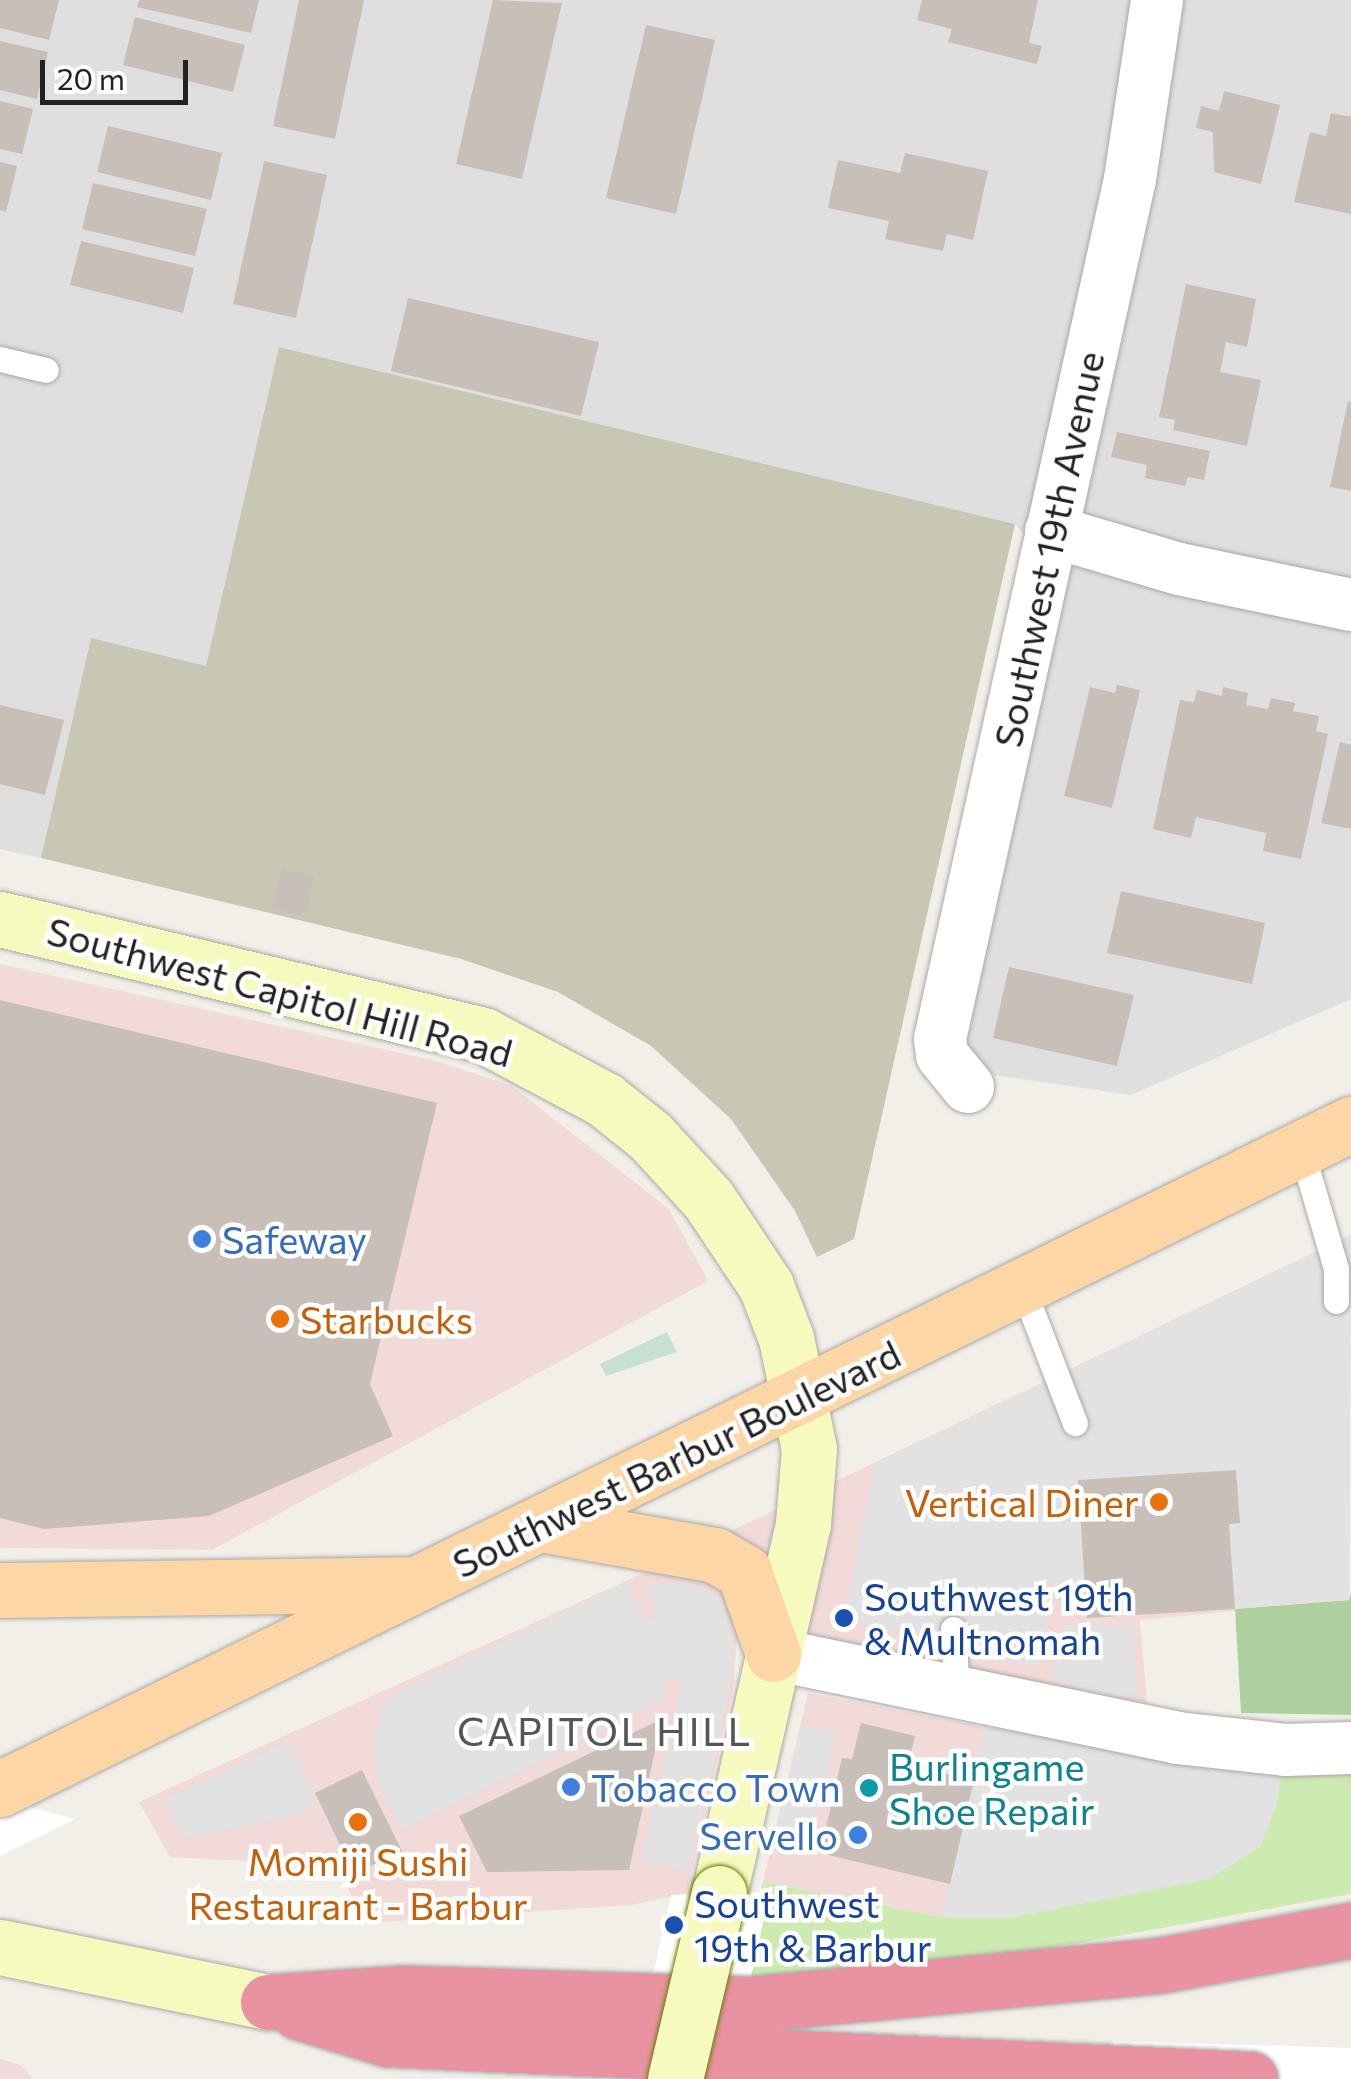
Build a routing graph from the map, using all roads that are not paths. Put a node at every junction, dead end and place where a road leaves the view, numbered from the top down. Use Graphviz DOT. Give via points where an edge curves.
graph roads {
  1 [pos="1157,0"];
  2 [pos="0,359"];
  3 [pos="46,370"];
  4 [pos="1052,530"];
  5 [pos="1351,605"];
  6 [pos="0,919"];
  7 [pos="968,1087"];
  8 [pos="1351,1124"];
  9 [pos="1301,1149"];
  10 [pos="1022,1286"];
  11 [pos="1336,1301"];
  12 [pos="800,1397"];
  13 [pos="1076,1423"];
  14 [pos="545,1524"];
  15 [pos="422,1584"];
  16 [pos="0,1590"];
  17 [pos="952,1629"];
  18 [pos="772,1654"];
  19 [pos="957,1692"];
  20 [pos="1351,1748"];
  21 [pos="0,1789"];
  22 [pos="1351,1930"];
  23 [pos="0,1947"];
  24 [pos="268,2002"];
  25 [pos="675,2079"];
  26 [pos="1250,2079"];
  1 -- 4 [label="street, Southwest 19th Avenue" via="1134,160"];
  2 -- 3 [label="lane"];
  4 -- 5 [label="street" via="1179,570"];
  4 -- 7 [label="street, Southwest 19th Avenue" via="940,1039 942,1055"];
  6 -- 12 [label="street, Southwest Capitol Hill Road" via="483,1036 552,1068 650,1136 708,1199 766,1286"];
  8 -- 9 [label="main road, Southwest Barbur Boulevard"];
  9 -- 10 [label="main road, Southwest Barbur Boulevard"];
  9 -- 11 [label="lane" via="1336,1269"];
  10 -- 12 [label="main road, Southwest Barbur Boulevard"];
  10 -- 13 [label="lane"];
  12 -- 14 [label="main road, Southwest Barbur Boulevard"];
  12 -- 18 [label="street" via="808,1487"];
  14 -- 15 [label="main road, Southwest Barbur Boulevard"];
  14 -- 18 [label="main road" via="715,1554 744,1572"];
  15 -- 16 [label="main road"];
  15 -- 21 [label="main road, Southwest Barbur Boulevard"];
  17 -- 19 [label="lane"];
  18 -- 19 [label="street"];
  18 -- 25 [label="street, bridge"];
  19 -- 20 [label="street" via="1234,1746"];
  22 -- 24 [label="highway" via="1161,1965 751,2004 404,1993"];
  23 -- 24 [label="street"];
  24 -- 26 [label="highway" via="388,2039"];
}
